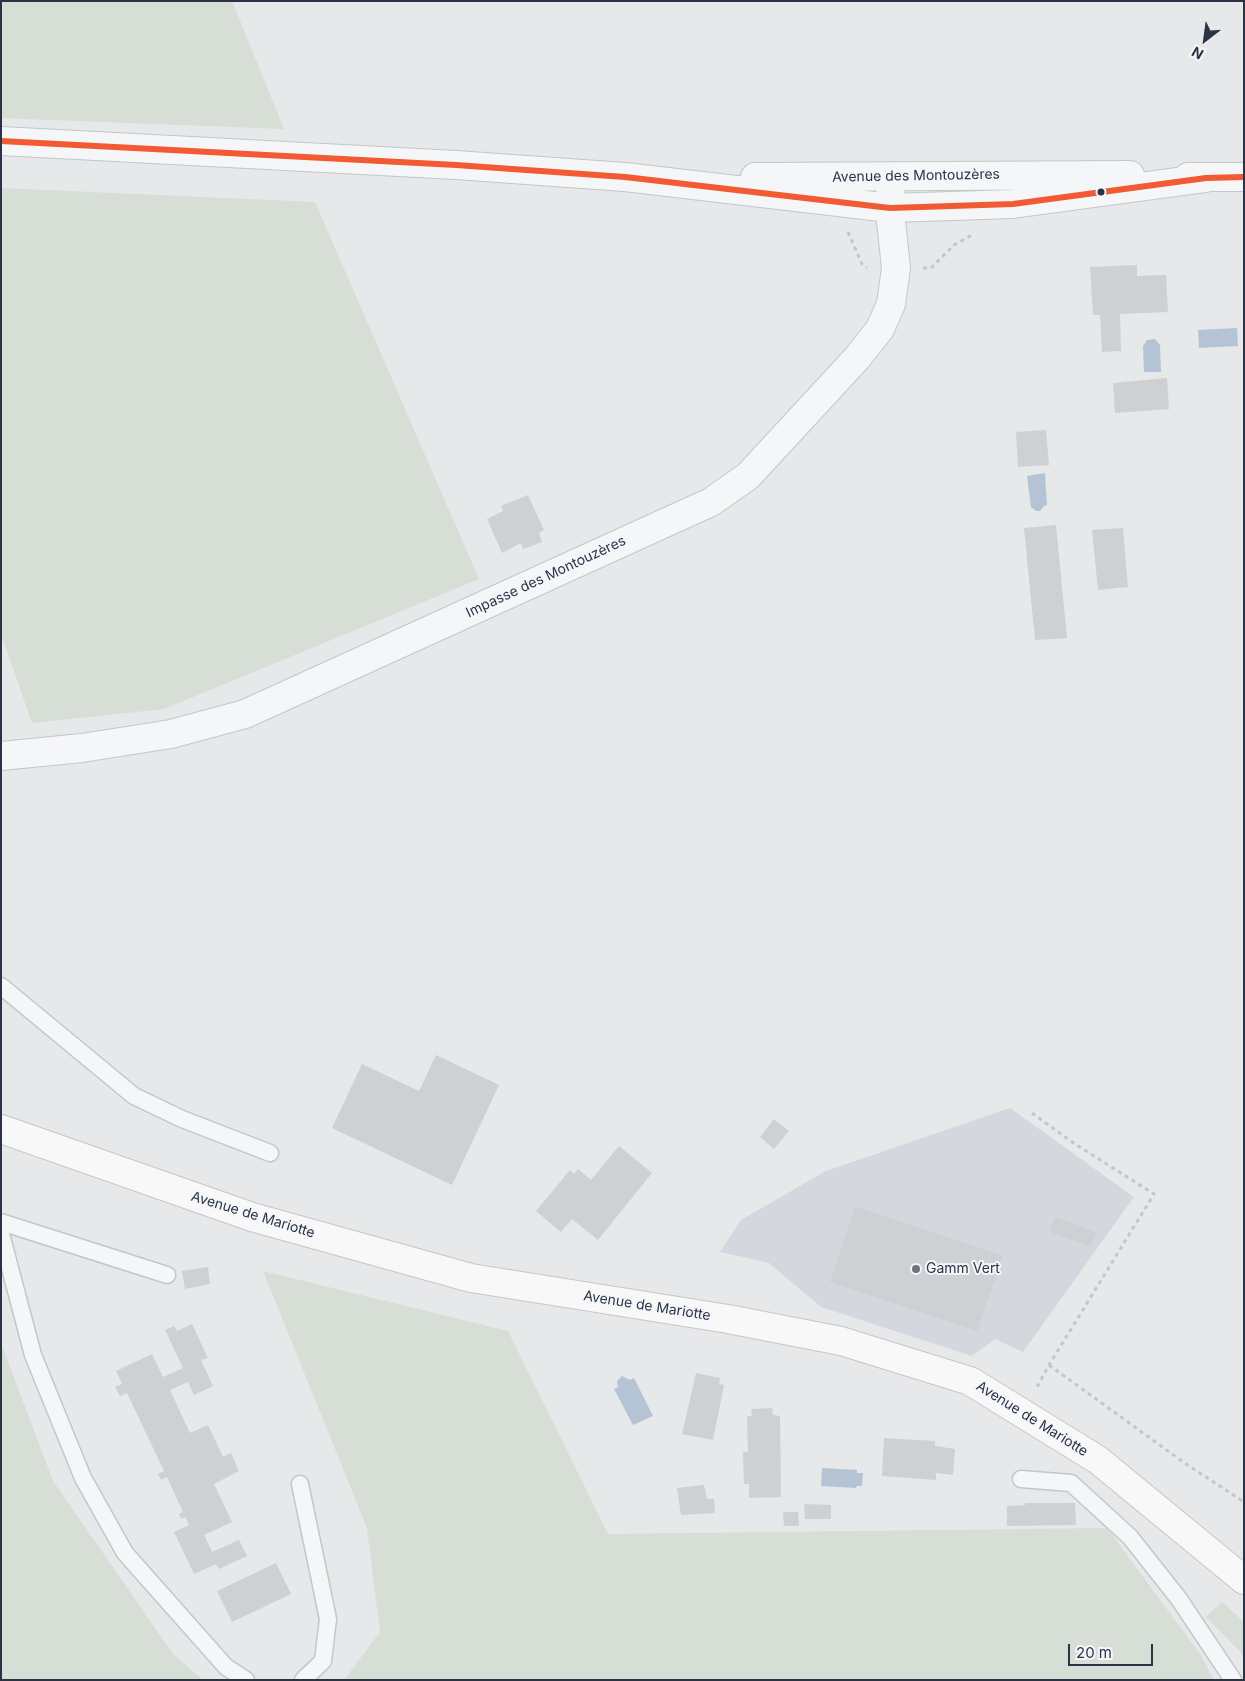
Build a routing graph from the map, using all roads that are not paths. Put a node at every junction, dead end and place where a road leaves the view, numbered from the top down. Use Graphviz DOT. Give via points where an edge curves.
graph roads {
  1 [pos="1,141"];
  2 [pos="625,177"];
  3 [pos="890,177"];
  4 [pos="1244,177"];
  5 [pos="1206,178"];
  6 [pos="890,208"];
  7 [pos="1,756"];
  8 [pos="1,986"];
  9 [pos="1,1129"];
  10 [pos="270,1153"];
  11 [pos="1,1222"];
  12 [pos="1,1234"];
  13 [pos="167,1275"];
  14 [pos="1020,1479"];
  15 [pos="300,1484"];
  16 [pos="1244,1580"];
  17 [pos="246,1680"];
  18 [pos="304,1680"];
  19 [pos="1233,1680"];
  1 -- 2 [label="street, Avenue des Montouzères"];
  2 -- 3 [label="street, Avenue des Montouzères"];
  2 -- 6 [label="street, Avenue des Montouzères"];
  3 -- 5 [label="street, Avenue des Montouzères" via="1096,174"];
  3 -- 6 [label="street, Impasse des Montouzères"];
  4 -- 5 [label="street, Avenue des Montouzères"];
  5 -- 6 [label="street, Avenue des Montouzères" via="1013,204"];
  6 -- 7 [label="street, Impasse des Montouzères" via="896,268 891,304 880,329 748,476 711,502 245,714 171,734"];
  8 -- 10 [label="lane" via="134,1096 182,1119"];
  9 -- 16 [label="main road, Avenue de Mariotte" via="252,1217 471,1278 728,1319 841,1342 970,1381 1098,1460"];
  11 -- 13 [label="lane"];
  12 -- 17 [label="lane" via="32,1355 83,1478 125,1554 226,1667"];
  14 -- 19 [label="lane" via="1071,1483 1130,1537 1179,1599"];
  15 -- 18 [label="lane" via="328,1619 323,1661"];
}
